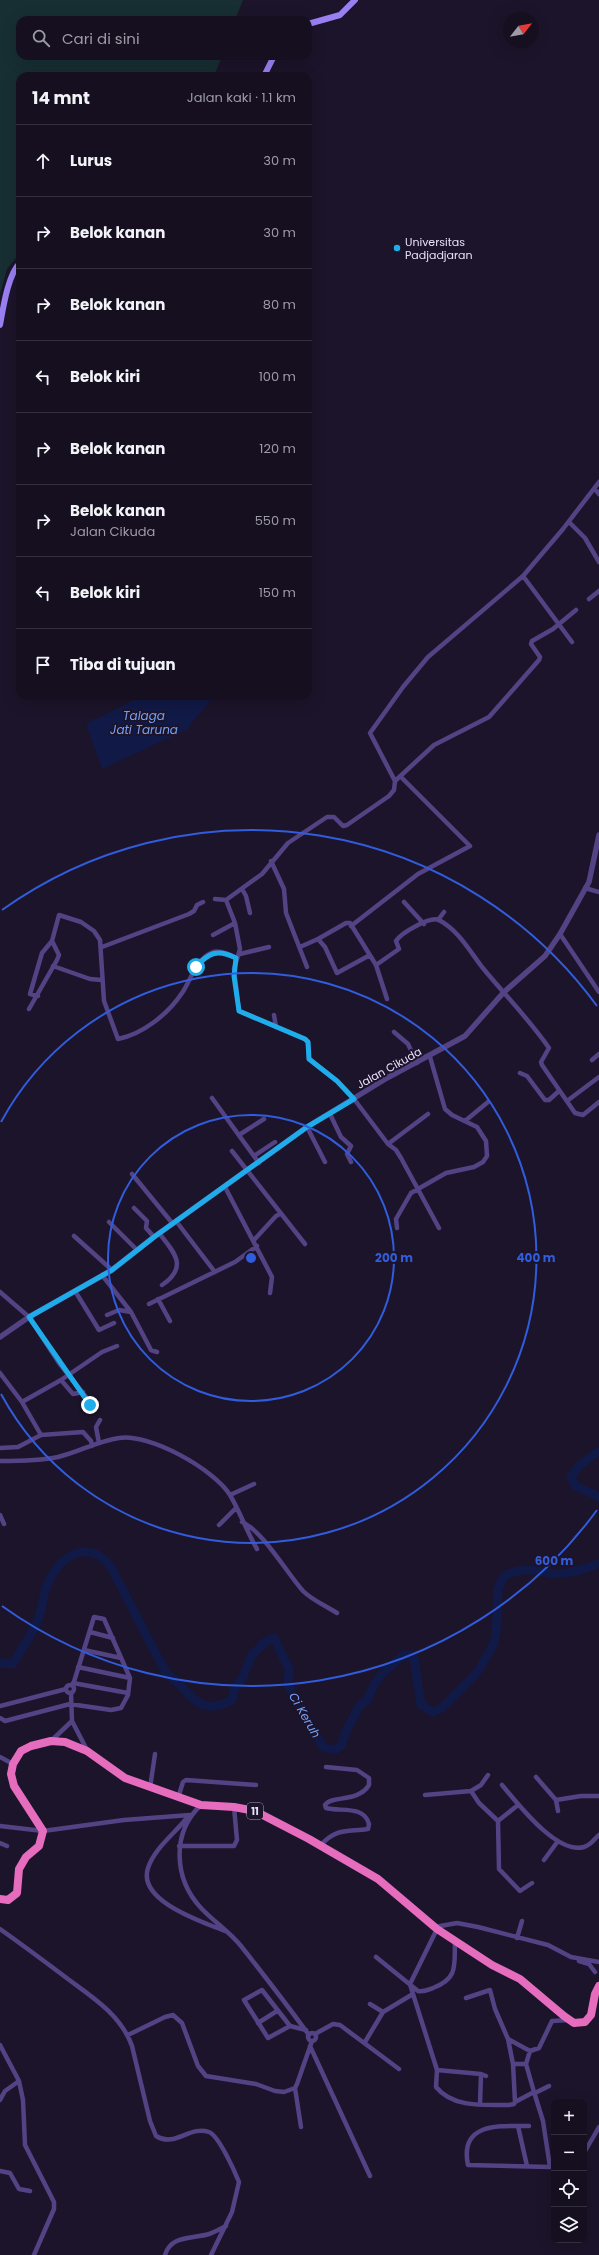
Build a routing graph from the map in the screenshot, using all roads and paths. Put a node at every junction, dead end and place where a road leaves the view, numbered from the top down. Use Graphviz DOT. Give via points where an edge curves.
graph roads {
  1 [pos="355,0"];
  2 [pos="312,23"];
  3 [pos="272,60"];
  4 [pos="266,72"];
  5 [pos="16,267"];
  6 [pos="0,325"];
  7 [pos="599,482"];
  8 [pos="595,489"];
  9 [pos="599,494"];
  10 [pos="569,522"];
  11 [pos="599,562"];
  12 [pos="522,576"];
  13 [pos="599,591"];
  14 [pos="589,599"];
  15 [pos="576,610"];
  16 [pos="558,624"];
  17 [pos="572,642"];
  18 [pos="401,777"];
  19 [pos="395,781"];
  20 [pos="599,835"];
  21 [pos="271,861"];
  22 [pos="585,888"];
  23 [pos="242,889"];
  24 [pos="599,892"];
  25 [pos="214,899"];
  26 [pos="226,900"];
  27 [pos="203,902"];
  28 [pos="404,902"];
  29 [pos="444,912"];
  30 [pos="250,913"];
  31 [pos="438,920"];
  32 [pos="235,923"];
  33 [pos="424,924"];
  34 [pos="351,926"];
  35 [pos="560,934"];
  36 [pos="213,935"];
  37 [pos="318,939"];
  38 [pos="52,941"];
  39 [pos="102,947"];
  40 [pos="269,947"];
  41 [pos="300,947"];
  42 [pos="240,954"];
  43 [pos="370,955"];
  44 [pos="236,958"];
  45 [pos="376,965"];
  46 [pos="53,966"];
  47 [pos="307,967"];
  48 [pos="102,980"];
  49 [pos="504,992"];
  50 [pos="599,992"];
  51 [pos="38,996"];
  52 [pos="387,998"];
  53 [pos="29,1009"];
  54 [pos="274,1015"];
  55 [pos="276,1027"];
  56 [pos="394,1032"];
  57 [pos="599,1054"];
  58 [pos="430,1057"];
  59 [pos="592,1060"];
  60 [pos="417,1062"];
  61 [pos="520,1073"];
  62 [pos="599,1077"];
  63 [pos="560,1091"];
  64 [pos="212,1098"];
  65 [pos="354,1099"];
  66 [pos="567,1101"];
  67 [pos="488,1102"];
  68 [pos="599,1102"];
  69 [pos="330,1114"];
  70 [pos="428,1114"];
  71 [pos="264,1119"];
  72 [pos="465,1121"];
  73 [pos="307,1127"];
  74 [pos="239,1135"];
  75 [pos="275,1142"];
  76 [pos="388,1144"];
  77 [pos="232,1151"];
  78 [pos="254,1156"];
  79 [pos="325,1162"];
  80 [pos="352,1162"];
  81 [pos="259,1163"];
  82 [pos="247,1171"];
  83 [pos="132,1174"];
  84 [pos="225,1187"];
  85 [pos="418,1188"];
  86 [pos="134,1208"];
  87 [pos="280,1214"];
  88 [pos="109,1222"];
  89 [pos="174,1223"];
  90 [pos="397,1228"];
  91 [pos="439,1228"];
  92 [pos="159,1233"];
  93 [pos="74,1236"];
  94 [pos="154,1237"];
  95 [pos="254,1240"];
  96 [pos="305,1244"];
  97 [pos="257,1246"];
  98 [pos="137,1250"];
  99 [pos="112,1270"];
  100 [pos="215,1272"];
  101 [pos="102,1275"];
  102 [pos="162,1285"];
  103 [pos="75,1291"];
  104 [pos="0,1292"];
  105 [pos="270,1293"];
  106 [pos="158,1299"];
  107 [pos="149,1304"];
  108 [pos="131,1312"];
  109 [pos="107,1314"];
  110 [pos="29,1317"];
  111 [pos="170,1321"];
  112 [pos="114,1323"];
  113 [pos="0,1337"];
  114 [pos="117,1346"];
  115 [pos="157,1352"];
  116 [pos="0,1372"];
  117 [pos="69,1374"];
  118 [pos="61,1380"];
  119 [pos="83,1392"];
  120 [pos="22,1402"];
  121 [pos="90,1407"];
  122 [pos="100,1420"];
  123 [pos="41,1435"];
  124 [pos="99,1443"];
  125 [pos="92,1446"];
  126 [pos="0,1448"];
  127 [pos="0,1461"];
  128 [pos="254,1484"];
  129 [pos="230,1495"];
  130 [pos="236,1508"];
  131 [pos="0,1515"];
  132 [pos="242,1522"];
  133 [pos="4,1524"];
  134 [pos="219,1525"];
  135 [pos="257,1549"];
  136 [pos="337,1613"];
  137 [pos="90,1632"];
  138 [pos="113,1638"];
  139 [pos="84,1650"];
  140 [pos="121,1658"];
  141 [pos="78,1667"];
  142 [pos="130,1678"];
  143 [pos="73,1684"];
  144 [pos="66,1689"];
  145 [pos="71,1692"];
  146 [pos="128,1693"];
  147 [pos="70,1704"];
  148 [pos="0,1706"];
  149 [pos="0,1718"];
  150 [pos="72,1722"];
  151 [pos="51,1741"];
  152 [pos="87,1751"];
  153 [pos="155,1754"];
  154 [pos="0,1757"];
  155 [pos="13,1764"];
  156 [pos="326,1767"];
  157 [pos="488,1775"];
  158 [pos="536,1777"];
  159 [pos="256,1785"];
  160 [pos="502,1785"];
  161 [pos="150,1788"];
  162 [pos="471,1791"];
  163 [pos="425,1795"];
  164 [pos="599,1796"];
  165 [pos="178,1798"];
  166 [pos="556,1800"];
  167 [pos="201,1805"];
  168 [pos="518,1805"];
  169 [pos="234,1807"];
  170 [pos="558,1811"];
  171 [pos="190,1815"];
  172 [pos="498,1821"];
  173 [pos="0,1826"];
  174 [pos="43,1831"];
  175 [pos="599,1836"];
  176 [pos="558,1841"];
  177 [pos="0,1843"];
  178 [pos="7,1846"];
  179 [pos="179,1846"];
  180 [pos="320,1846"];
  181 [pos="544,1860"];
  182 [pos="532,1883"];
  183 [pos="0,1899"];
  184 [pos="522,1922"];
  185 [pos="436,1928"];
  186 [pos="0,1929"];
  187 [pos="231,1933"];
  188 [pos="517,1938"];
  189 [pos="455,1941"];
  190 [pos="376,1957"];
  191 [pos="571,1957"];
  192 [pos="599,1962"];
  193 [pos="594,1972"];
  194 [pos="410,1984"];
  195 [pos="599,1986"];
  196 [pos="412,1994"];
  197 [pos="466,1998"];
  198 [pos="370,2004"];
  199 [pos="276,2011"];
  200 [pos="383,2012"];
  201 [pos="595,2013"];
  202 [pos="569,2020"];
  203 [pos="258,2023"];
  204 [pos="290,2026"];
  205 [pos="310,2033"];
  206 [pos="128,2036"];
  207 [pos="508,2039"];
  208 [pos="365,2042"];
  209 [pos="311,2043"];
  210 [pos="0,2045"];
  211 [pos="530,2051"];
  212 [pos="513,2064"];
  213 [pos="526,2064"];
  214 [pos="399,2069"];
  215 [pos="437,2070"];
  216 [pos="19,2081"];
  217 [pos="549,2086"];
  218 [pos="295,2088"];
  219 [pos="534,2093"];
  220 [pos="0,2100"];
  221 [pos="515,2102"];
  222 [pos="480,2104"];
  223 [pos="518,2126"];
  224 [pos="529,2126"];
  225 [pos="301,2127"];
  226 [pos="599,2127"];
  227 [pos="587,2148"];
  228 [pos="551,2163"];
  229 [pos="527,2166"];
  230 [pos="551,2168"];
  231 [pos="0,2171"];
  232 [pos="370,2176"];
  233 [pos="30,2191"];
  234 [pos="226,2226"];
  235 [pos="34,2255"];
  236 [pos="165,2255"];
  237 [pos="210,2255"];
  1 -- 2 [label="main road" via="340,15"];
  3 -- 4 [label="main road"];
  5 -- 6 [label="main road"];
  7 -- 8 [label="street"];
  8 -- 9 [label="street"];
  8 -- 10 [label="street"];
  10 -- 11 [label="street" via="585,538"];
  10 -- 12 [label="street"];
  12 -- 16 [label="street"];
  12 -- 19 [label="street" via="428,657 379,717 370,733"];
  13 -- 14 [label="street"];
  15 -- 16 [label="street"];
  16 -- 17 [label="street"];
  16 -- 18 [label="street" via="532,641 539,660 489,717 434,745"];
  18 -- 19 [label="street"];
  18 -- 34 [label="street" via="470,846 418,874"];
  19 -- 21 [label="street" via="394,790 389,796 352,822 343,826 334,817 327,817 288,843"];
  20 -- 22 [label="street, Jalan Cikuda" via="590,878"];
  21 -- 23 [label="street" via="262,874"];
  21 -- 41 [label="street" via="284,889 286,913"];
  22 -- 24 [label="street"];
  22 -- 35 [label="street, Jalan Cikuda"];
  23 -- 26 [label="street"];
  23 -- 30 [label="street"];
  25 -- 26 [label="street"];
  26 -- 32 [label="street"];
  27 -- 39 [label="street" via="189,914"];
  28 -- 33 [label="street"];
  29 -- 31 [label="street"];
  31 -- 33 [label="street"];
  31 -- 49 [label="street" via="464,941"];
  32 -- 36 [label="street"];
  32 -- 42 [label="street"];
  33 -- 45 [label="street" via="410,929 398,938 396,941 399,949"];
  34 -- 37 [label="street" via="346,923"];
  34 -- 43 [label="street"];
  35 -- 49 [label="street, Jalan Cikuda" via="545,956"];
  35 -- 50 [label="street"];
  37 -- 41 [label="street"];
  37 -- 43 [label="street" via="325,947 337,973"];
  38 -- 39 [label="street" via="59,915 81,922 94,931"];
  38 -- 46 [label="street" via="59,955"];
  38 -- 51 [label="street" via="42,953 30,994"];
  39 -- 48 [label="street"];
  40 -- 42 [label="street"];
  41 -- 47 [label="street"];
  42 -- 44 [label="street"];
  43 -- 45 [label="street"];
  44 -- 48 [label="street" via="222,952 208,955 196,967 182,994 162,1016 148,1026 120,1039 116,1038 104,1001"];
  44 -- 55 [label="street" via="234,976 239,1011"];
  45 -- 52 [label="street"];
  46 -- 48 [label="street" via="90,979"];
  46 -- 51 [label="street"];
  49 -- 58 [label="street, Jalan Cikuda" via="465,1036"];
  49 -- 63 [label="street" via="549,1048 541,1062"];
  51 -- 53 [label="street"];
  54 -- 55 [label="street"];
  55 -- 65 [label="street" via="305,1039 308,1042 309,1059 337,1081"];
  56 -- 60 [label="street" via="409,1046"];
  57 -- 59 [label="street"];
  58 -- 60 [label="street, Jalan Cikuda"];
  58 -- 72 [label="street" via="445,1109"];
  60 -- 65 [label="street, Jalan Cikuda"];
  61 -- 63 [label="street" via="528,1076 545,1100 549,1100"];
  62 -- 66 [label="street"];
  63 -- 66 [label="street"];
  64 -- 74 [label="street"];
  65 -- 69 [label="street, Jalan Cikuda"];
  65 -- 76 [label="street"];
  66 -- 68 [label="street" via="575,1113 581,1115"];
  67 -- 72 [label="street"];
  69 -- 73 [label="street, Jalan Cikuda"];
  69 -- 80 [label="street" via="342,1137 351,1146 347,1154"];
  70 -- 76 [label="street"];
  71 -- 74 [label="street"];
  72 -- 85 [label="street" via="478,1127 486,1141 487,1156 483,1162 467,1170 446,1173"];
  73 -- 79 [label="street"];
  73 -- 81 [label="street, Jalan Cikuda"];
  74 -- 78 [label="street"];
  75 -- 78 [label="street"];
  76 -- 85 [label="street" via="396,1150"];
  77 -- 82 [label="street"];
  78 -- 81 [label="street"];
  81 -- 82 [label="street, Jalan Cikuda"];
  82 -- 84 [label="street, Jalan Cikuda"];
  82 -- 87 [label="street"];
  83 -- 89 [label="street"];
  84 -- 89 [label="street, Jalan Cikuda"];
  84 -- 95 [label="street"];
  85 -- 90 [label="street" via="406,1198 396,1219"];
  85 -- 91 [label="street"];
  86 -- 94 [label="street" via="147,1220 146,1228"];
  87 -- 95 [label="street"];
  87 -- 96 [label="street"];
  88 -- 98 [label="street"];
  89 -- 92 [label="street, Jalan Cikuda"];
  89 -- 100 [label="street"];
  92 -- 94 [label="street, Jalan Cikuda"];
  92 -- 102 [label="street" via="173,1250 177,1262 176,1271"];
  93 -- 99 [label="street"];
  94 -- 98 [label="street, Jalan Cikuda"];
  95 -- 97 [label="street"];
  97 -- 100 [label="street" via="235,1262"];
  97 -- 105 [label="street" via="272,1277"];
  98 -- 99 [label="street, Jalan Cikuda"];
  99 -- 101 [label="street, Jalan Cikuda"];
  100 -- 106 [label="street"];
  101 -- 103 [label="street, Jalan Cikuda"];
  101 -- 108 [label="street"];
  103 -- 110 [label="street, Jalan Cikuda"];
  103 -- 112 [label="street" via="99,1330"];
  104 -- 110 [label="street"];
  106 -- 107 [label="street"];
  106 -- 111 [label="street"];
  108 -- 109 [label="street" via="119,1310"];
  108 -- 115 [label="street" via="151,1350"];
  110 -- 113 [label="street, Jalan Cikuda"];
  110 -- 117 [label="street"];
  114 -- 117 [label="street" via="102,1352"];
  116 -- 120 [label="street"];
  117 -- 118 [label="street"];
  117 -- 119 [label="street"];
  118 -- 119 [label="street" via="70,1393 75,1395"];
  118 -- 120 [label="street"];
  119 -- 121 [label="street" via="90,1402"];
  120 -- 123 [label="street"];
  122 -- 124 [label="street" via="96,1427"];
  123 -- 125 [label="street" via="83,1432"];
  123 -- 126 [label="street" via="18,1447"];
  124 -- 125 [label="street"];
  124 -- 129 [label="street" via="120,1437 152,1442 198,1465"];
  125 -- 127 [label="street" via="58,1457"];
  128 -- 129 [label="street"];
  129 -- 130 [label="street"];
  130 -- 132 [label="street"];
  130 -- 134 [label="street"];
  131 -- 133 [label="street"];
  132 -- 135 [label="street"];
  132 -- 136 [label="street" via="251,1526 260,1536 304,1593"];
  137 -- 138 [label="street"];
  137 -- 138 [label="street" via="94,1617 104,1619"];
  137 -- 139 [label="street"];
  138 -- 140 [label="street"];
  139 -- 140 [label="street"];
  139 -- 141 [label="street"];
  140 -- 142 [label="street"];
  141 -- 142 [label="street"];
  141 -- 143 [label="street"];
  142 -- 146 [label="street"];
  143 -- 144 [label="street" via="67,1685"];
  143 -- 145 [label="street" via="74,1689"];
  143 -- 146 [label="street"];
  144 -- 145 [label="street"];
  144 -- 148 [label="street"];
  145 -- 147 [label="street"];
  146 -- 147 [label="street" via="121,1708 117,1710"];
  147 -- 149 [label="street" via="5,1722"];
  147 -- 150 [label="street"];
  150 -- 151 [label="street"];
  150 -- 152 [label="street"];
  151 -- 152 [label="highway, 11" via="65,1742"];
  151 -- 155 [label="highway, 11" via="21,1751"];
  152 -- 161 [label="highway, 11" via="118,1774"];
  153 -- 161 [label="street"];
  154 -- 155 [label="street"];
  155 -- 174 [label="highway" via="11,1774 14,1786"];
  156 -- 180 [label="street" via="357,1770 369,1778 369,1784 358,1794 332,1800 324,1805 335,1810 356,1810 363,1814 369,1824 368,1829 335,1833"];
  157 -- 162 [label="street" via="481,1785"];
  158 -- 166 [label="street"];
  159 -- 165 [label="street" via="186,1780"];
  160 -- 168 [label="street"];
  161 -- 165 [label="highway, 11"];
  162 -- 163 [label="street"];
  162 -- 172 [label="street" via="479,1803"];
  164 -- 166 [label="street"];
  165 -- 167 [label="highway, 11"];
  166 -- 170 [label="street"];
  167 -- 169 [label="highway, 11"];
  167 -- 171 [label="street"];
  168 -- 172 [label="street"];
  168 -- 176 [label="street" via="538,1826"];
  169 -- 179 [label="street" via="237,1840 234,1846"];
  169 -- 180 [label="highway, 11" via="264,1814"];
  171 -- 174 [label="street" via="124,1820"];
  171 -- 179 [label="street"];
  171 -- 187 [label="street" via="155,1855 148,1869 149,1883 156,1895 174,1909"];
  172 -- 182 [label="street" via="499,1869 520,1891"];
  173 -- 174 [label="street"];
  174 -- 183 [label="highway" via="39,1846 26,1857 19,1868 17,1893 8,1900"];
  175 -- 176 [label="street" via="582,1848"];
  176 -- 181 [label="street"];
  177 -- 178 [label="street"];
  179 -- 187 [label="street" via="181,1871 193,1898"];
  180 -- 185 [label="highway, 11" via="378,1879"];
  184 -- 188 [label="street"];
  185 -- 188 [label="street" via="438,1925 457,1923"];
  185 -- 189 [label="highway, 11"];
  185 -- 194 [label="street"];
  186 -- 206 [label="street" via="105,2007"];
  187 -- 205 [label="street"];
  188 -- 191 [label="street" via="548,1945"];
  189 -- 194 [label="street" via="454,1965 450,1979 421,1991"];
  189 -- 202 [label="highway, 11" via="492,1966 520,1979"];
  190 -- 194 [label="street"];
  191 -- 192 [label="street"];
  191 -- 193 [label="street" via="589,1964"];
  194 -- 196 [label="street"];
  195 -- 201 [label="highway" via="595,1994"];
  196 -- 200 [label="street"];
  196 -- 215 [label="street"];
  197 -- 207 [label="street" via="490,1990 496,2013"];
  198 -- 200 [label="street"];
  199 -- 203 [label="street"];
  199 -- 203 [label="street" via="262,1990 245,1999"];
  199 -- 204 [label="street"];
  200 -- 208 [label="street"];
  201 -- 202 [label="highway" via="583,2022 574,2023"];
  202 -- 211 [label="street" via="552,2021 539,2048"];
  203 -- 204 [label="street" via="268,2038"];
  204 -- 205 [label="street"];
  205 -- 208 [label="street" via="336,2024"];
  205 -- 209 [label="street"];
  206 -- 218 [label="street" via="173,2015 182,2023 198,2066 206,2076 256,2084 275,2091 284,2092"];
  206 -- 234 [label="street" via="156,2136 170,2141 198,2131 210,2132 219,2142 236,2174 239,2182"];
  207 -- 211 [label="street"];
  207 -- 212 [label="street"];
  208 -- 214 [label="street"];
  209 -- 218 [label="street"];
  209 -- 232 [label="street"];
  210 -- 216 [label="street"];
  211 -- 213 [label="street"];
  212 -- 213 [label="street"];
  212 -- 221 [label="street"];
  213 -- 219 [label="street"];
  215 -- 222 [label="street" via="436,2087 445,2096 462,2103"];
  215 -- 222 [label="street" via="483,2075"];
  216 -- 220 [label="street" via="5,2091"];
  216 -- 235 [label="street" via="23,2100 25,2145 54,2202 54,2209"];
  217 -- 219 [label="street"];
  218 -- 225 [label="street"];
  219 -- 221 [label="street"];
  219 -- 228 [label="street"];
  221 -- 222 [label="street" via="509,2105"];
  223 -- 224 [label="street"];
  223 -- 229 [label="street"];
  223 -- 229 [label="street" via="487,2128 475,2133 468,2145 467,2164"];
  226 -- 227 [label="street"];
  229 -- 230 [label="street"];
  231 -- 233 [label="street" via="10,2173 19,2190"];
  234 -- 236 [label="street" via="208,2234 179,2239 169,2246"];
  234 -- 237 [label="street"];
}
